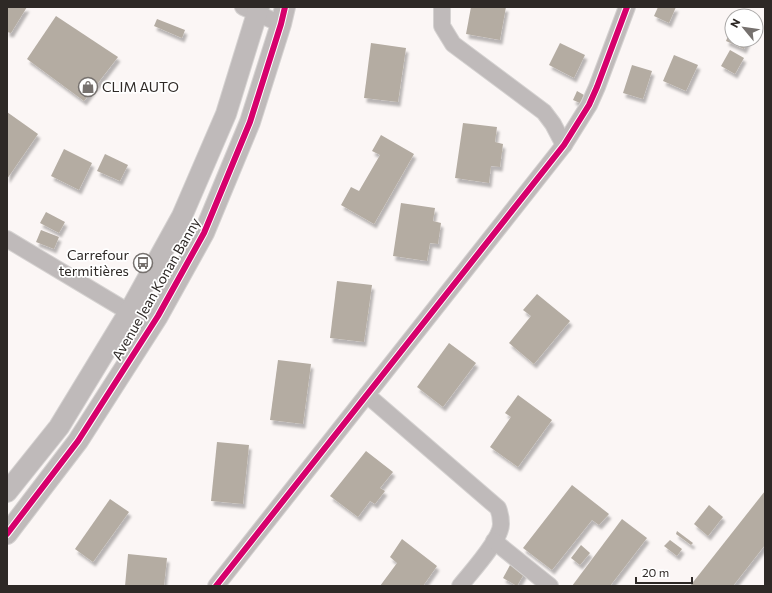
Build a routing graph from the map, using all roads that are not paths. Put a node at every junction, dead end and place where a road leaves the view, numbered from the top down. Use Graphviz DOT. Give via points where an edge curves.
graph roads {
  1 [pos="442,7"];
  2 [pos="627,7"];
  3 [pos="253,9"];
  4 [pos="283,16"];
  5 [pos="564,145"];
  6 [pos="7,239"];
  7 [pos="129,312"];
  8 [pos="152,326"];
  9 [pos="367,395"];
  10 [pos="7,492"];
  11 [pos="7,534"];
  12 [pos="494,541"];
  13 [pos="216,586"];
  14 [pos="460,586"];
  15 [pos="550,586"];
  1 -- 5 [label="street" via="442,26 453,44 544,112 554,124"];
  2 -- 5 [label="street" via="589,105"];
  3 -- 4 [label="street"];
  3 -- 7 [label="street, Avenue Jean Konan Banny" via="226,114 182,216"];
  4 -- 8 [label="street, Avenue Jean Konan Banny" via="250,122 204,233"];
  5 -- 9 [label="street"];
  6 -- 7 [label="street"];
  7 -- 8 [label="street"];
  7 -- 10 [label="street, Avenue Jean Konan Banny" via="59,427"];
  8 -- 11 [label="street, Avenue Jean Konan Banny" via="78,441"];
  9 -- 12 [label="street" via="498,508 501,523"];
  9 -- 13 [label="street"];
  12 -- 14 [label="street"];
  12 -- 15 [label="street"];
}
